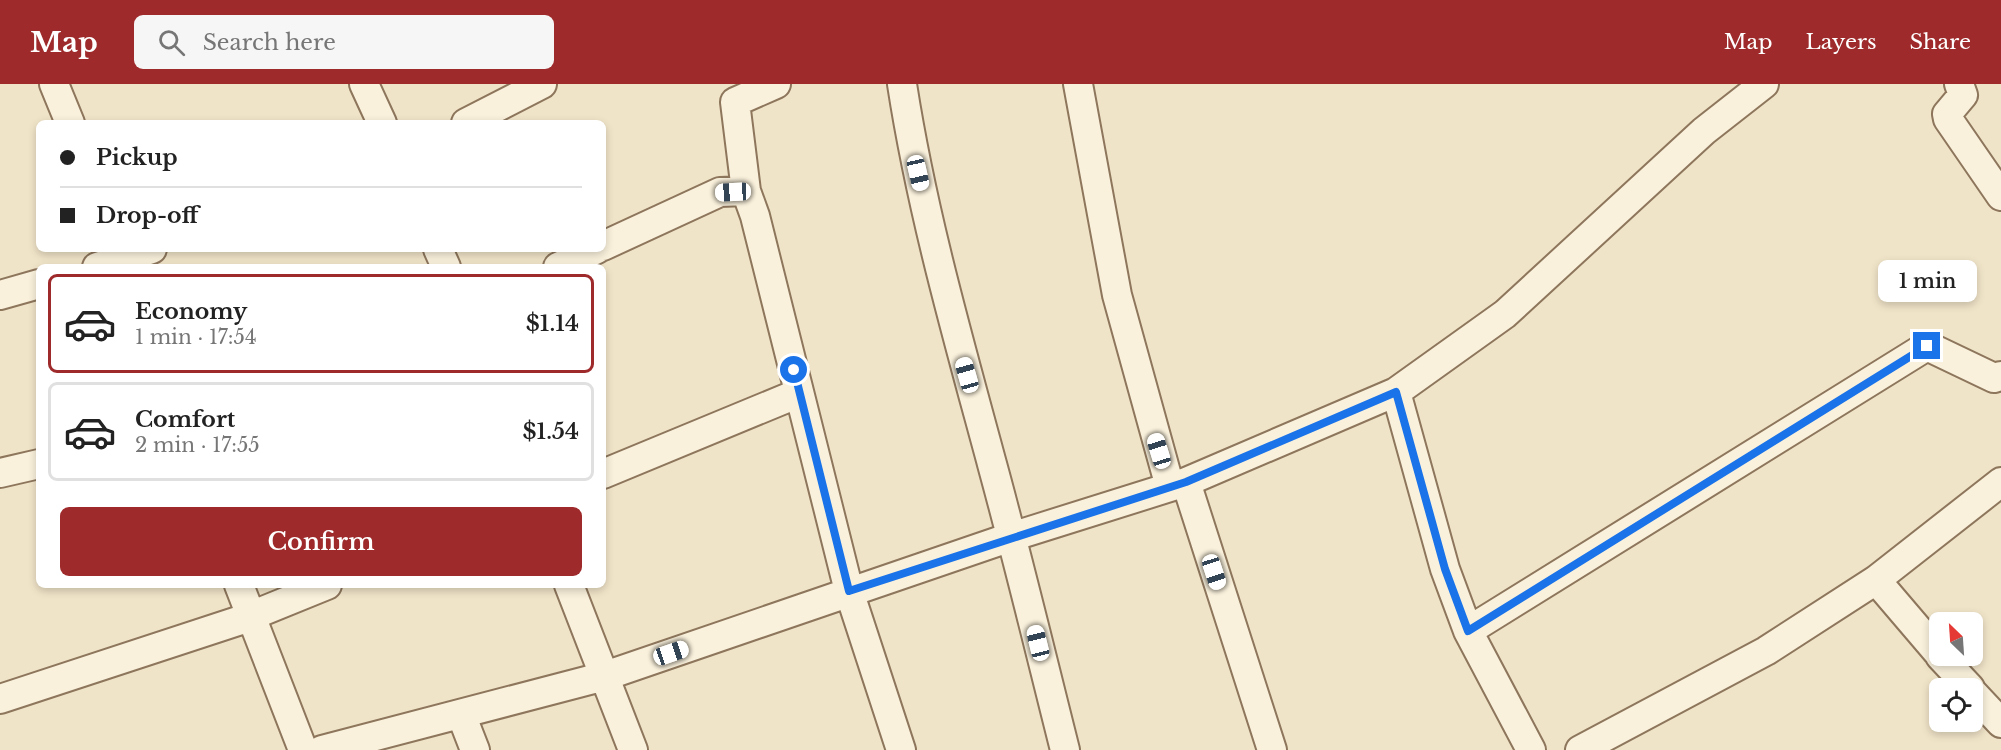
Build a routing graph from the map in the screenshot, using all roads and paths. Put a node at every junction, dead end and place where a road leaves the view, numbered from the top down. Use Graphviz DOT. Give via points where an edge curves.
graph roads {
  1 [pos="54,84"];
  2 [pos="364,84"];
  3 [pos="542,84"];
  4 [pos="776,84"];
  5 [pos="902,84"];
  6 [pos="1078,84"];
  7 [pos="1764,84"];
  8 [pos="1959,84"];
  9 [pos="69,120"];
  10 [pos="381,120"];
  11 [pos="472,120"];
  12 [pos="746,191"];
  13 [pos="2001,196"];
  14 [pos="606,245"];
  15 [pos="590,252"];
  16 [pos="132,256"];
  17 [pos="107,264"];
  18 [pos="564,264"];
  19 [pos="36,285"];
  20 [pos="0,295"];
  21 [pos="2001,376"];
  22 [pos="1396,392"];
  23 [pos="799,393"];
  24 [pos="36,465"];
  25 [pos="0,473"];
  26 [pos="606,473"];
  27 [pos="2001,482"];
  28 [pos="1178,485"];
  29 [pos="1011,537"];
  30 [pos="1876,580"];
  31 [pos="240,588"];
  32 [pos="320,588"];
  33 [pos="570,588"];
  34 [pos="849,591"];
  35 [pos="250,616"];
  36 [pos="1468,631"];
  37 [pos="1929,642"];
  38 [pos="1950,666"];
  39 [pos="604,676"];
  40 [pos="1960,678"];
  41 [pos="0,699"];
  42 [pos="1983,703"];
  43 [pos="461,714"];
  44 [pos="2001,723"];
  45 [pos="303,750"];
  46 [pos="322,750"];
  47 [pos="475,750"];
  48 [pos="633,750"];
  49 [pos="901,750"];
  50 [pos="1065,750"];
  51 [pos="1272,750"];
  52 [pos="1531,750"];
  53 [pos="1580,750"];
  1 -- 9 [label="street"];
  2 -- 10 [label="street"];
  3 -- 11 [label="street"];
  4 -- 12 [label="street" via="735,102"];
  5 -- 29 [label="street" via="948,307"];
  6 -- 28 [label="street" via="1117,295"];
  7 -- 22 [label="street" via="1704,131 1505,314"];
  8 -- 13 [label="street" via="1963,94 1950,109 1948,119"];
  12 -- 14 [label="street" via="720,192"];
  12 -- 23 [label="street"];
  15 -- 18 [label="street"];
  16 -- 17 [label="street"];
  19 -- 20 [label="street"];
  21 -- 36 [label="street" via="1994,378 1927,346"];
  22 -- 28 [label="street"];
  22 -- 36 [label="street" via="1445,569"];
  23 -- 26 [label="street"];
  23 -- 34 [label="street"];
  24 -- 25 [label="street"];
  27 -- 30 [label="street"];
  28 -- 29 [label="street"];
  28 -- 51 [label="street"];
  29 -- 34 [label="street"];
  29 -- 50 [label="street"];
  30 -- 37 [label="street"];
  30 -- 53 [label="street" via="1766,651"];
  31 -- 35 [label="street"];
  32 -- 35 [label="street"];
  33 -- 39 [label="street"];
  34 -- 39 [label="street"];
  34 -- 49 [label="street"];
  35 -- 41 [label="street"];
  35 -- 45 [label="street"];
  36 -- 52 [label="street"];
  38 -- 40 [label="street"];
  39 -- 43 [label="street"];
  39 -- 48 [label="street"];
  42 -- 44 [label="street"];
  43 -- 46 [label="street"];
  43 -- 47 [label="street"];
}
